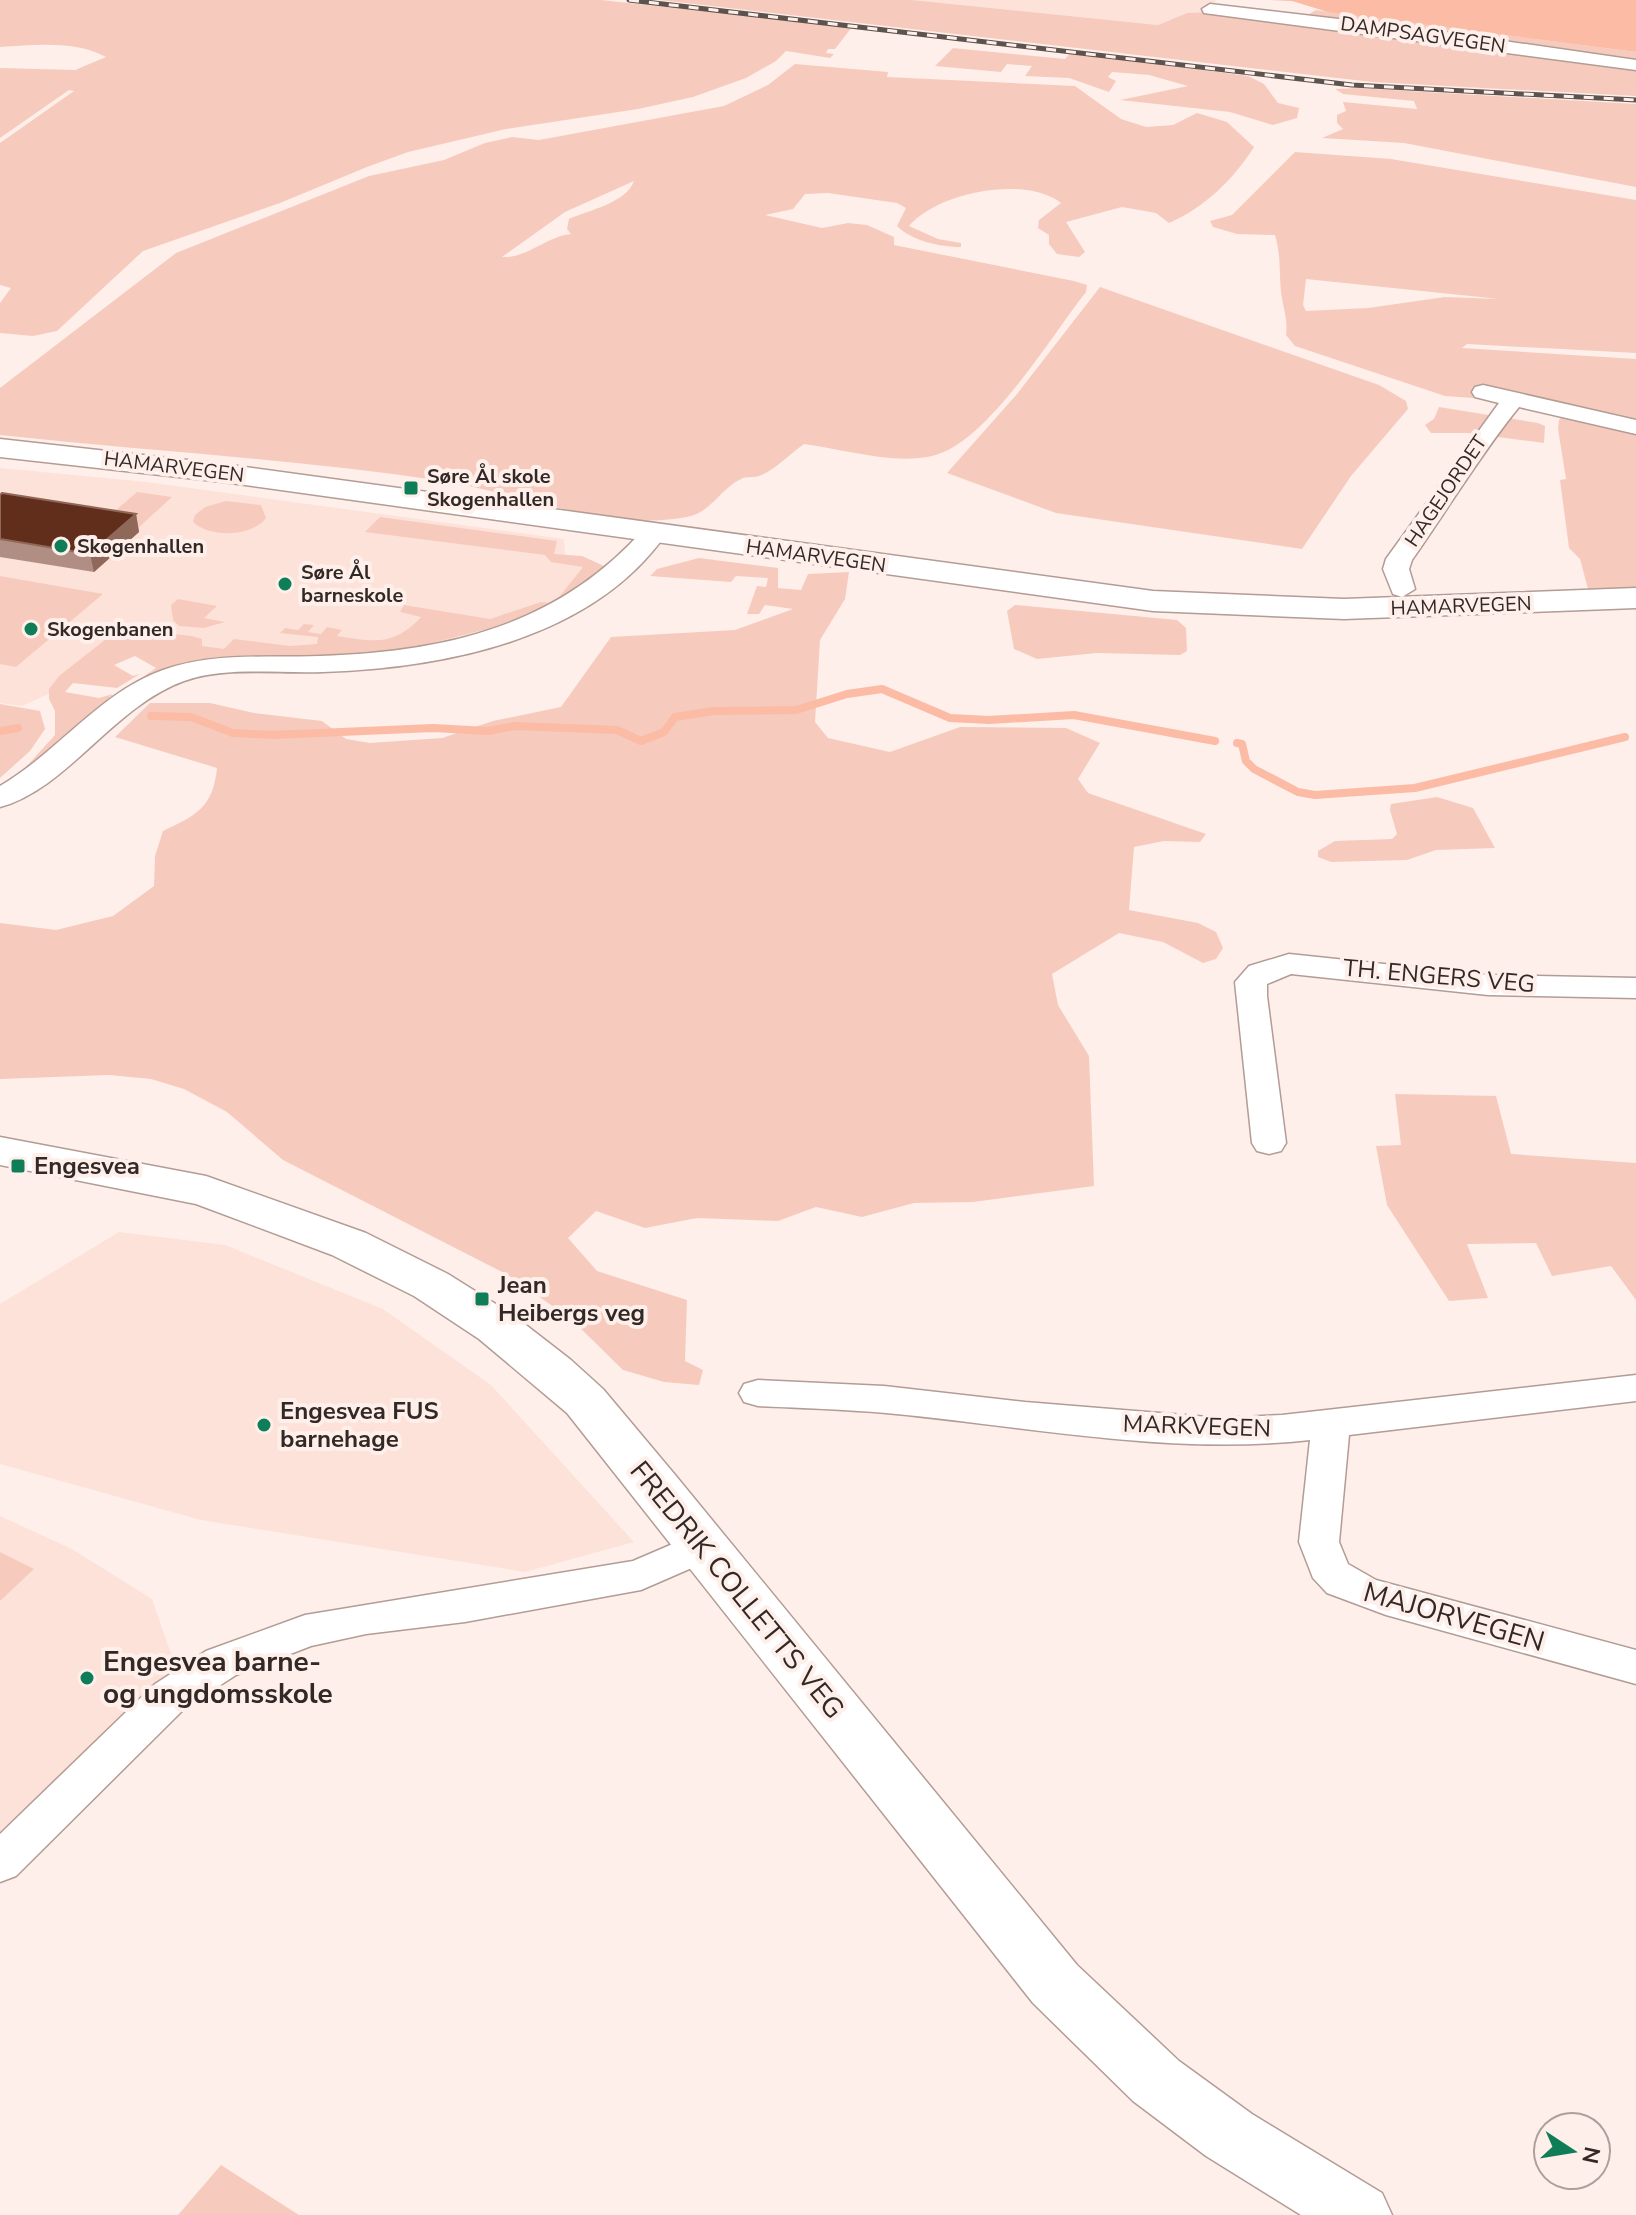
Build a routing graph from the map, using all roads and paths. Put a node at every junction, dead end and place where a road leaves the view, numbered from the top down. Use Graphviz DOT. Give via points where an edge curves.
graph roads {
  1 [pos="1210,9"];
  2 [pos="1636,65"];
  3 [pos="1483,392"];
  4 [pos="1514,399"];
  5 [pos="1636,427"];
  6 [pos="0,448"];
  7 [pos="653,534"];
  8 [pos="1402,589"];
  9 [pos="1636,598"];
  10 [pos="0,798"];
  11 [pos="1636,988"];
  12 [pos="1269,1143"];
  13 [pos="0,1151"];
  14 [pos="1636,1388"];
  15 [pos="758,1393"];
  16 [pos="1331,1423"];
  17 [pos="703,1546"];
  18 [pos="1636,1667"];
  19 [pos="0,1863"];
  20 [pos="1359,2215"];
  1 -- 2 [label="street, DAMPSAGVEGEN"];
  3 -- 4 [label="street"];
  4 -- 5 [label="street"];
  4 -- 8 [label="street, HAGEJORDET" via="1399,559"];
  6 -- 7 [label="main road, HAMARVEGEN" via="223,473"];
  7 -- 9 [label="main road, HAMARVEGEN" via="1090,595 1218,605 1427,608"];
  7 -- 10 [label="street" via="587,596 513,629 375,660 210,669 173,676 140,691 46,770"];
  11 -- 12 [label="street, TH. ENGERS VEG" via="1488,985 1289,964 1260,973 1251,982"];
  13 -- 17 [label="main road, FREDRIK COLLETTS VEG" via="206,1191 349,1244 431,1285 496,1327 585,1401"];
  14 -- 16 [label="street, MARKVEGEN"];
  15 -- 16 [label="street, MARKVEGEN" via="803,1392 1221,1432"];
  16 -- 18 [label="street, MAJORVEGEN" via="1319,1542 1334,1577 1386,1599"];
  17 -- 19 [label="street" via="641,1575 366,1618 305,1631 221,1663 170,1696"];
  17 -- 20 [label="main road, FREDRIK COLLETTS VEG" via="1055,1984 1156,2081 1229,2135"];
}
